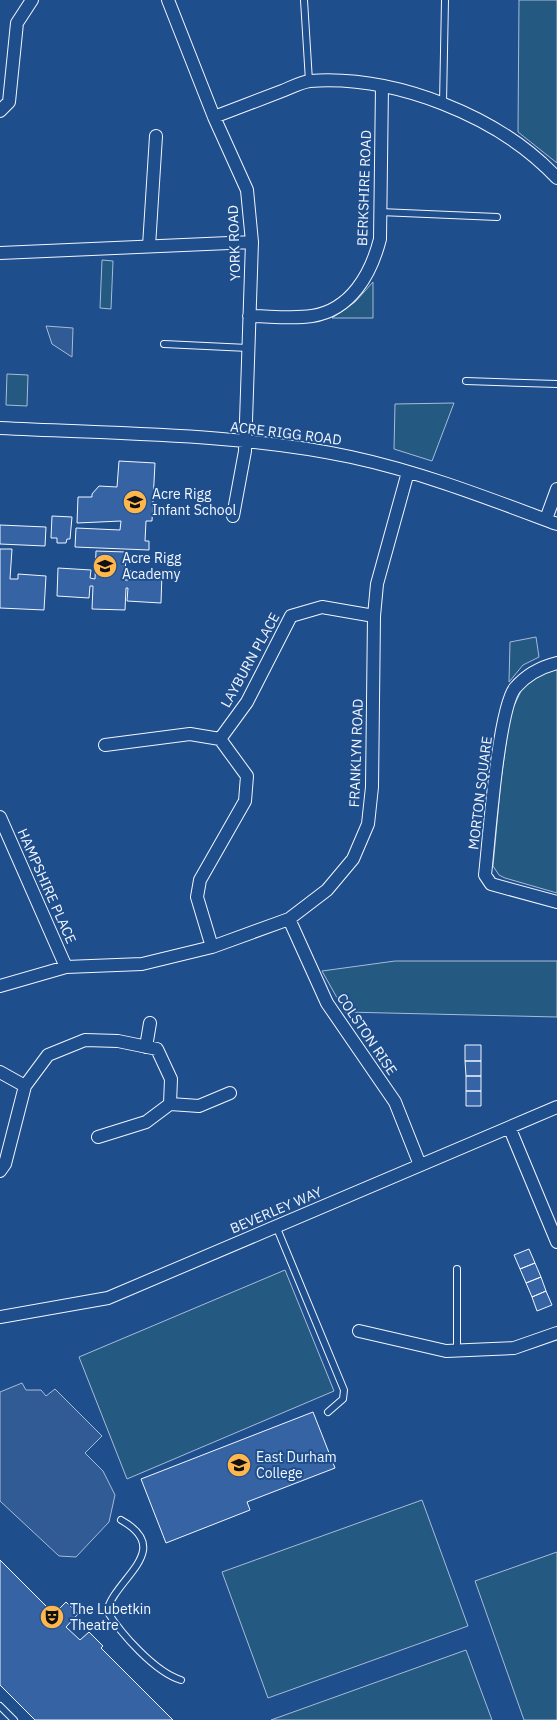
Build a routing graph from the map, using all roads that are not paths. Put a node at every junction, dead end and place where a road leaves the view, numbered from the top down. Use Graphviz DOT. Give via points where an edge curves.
graph roads {
  1 [pos="32,0"];
  2 [pos="168,0"];
  3 [pos="304,0"];
  4 [pos="445,0"];
  5 [pos="309,81"];
  6 [pos="382,86"];
  7 [pos="443,103"];
  8 [pos="0,111"];
  9 [pos="214,117"];
  10 [pos="156,136"];
  11 [pos="557,178"];
  12 [pos="380,212"];
  13 [pos="497,217"];
  14 [pos="252,242"];
  15 [pos="149,246"];
  16 [pos="0,252"];
  17 [pos="249,316"];
  18 [pos="164,344"];
  19 [pos="248,348"];
  20 [pos="466,381"];
  21 [pos="557,384"];
  22 [pos="0,428"];
  23 [pos="244,441"];
  24 [pos="408,472"];
  25 [pos="557,489"];
  26 [pos="233,516"];
  27 [pos="552,522"];
  28 [pos="374,616"];
  29 [pos="557,663"];
  30 [pos="220,739"];
  31 [pos="105,744"];
  32 [pos="0,817"];
  33 [pos="557,902"];
  34 [pos="289,919"];
  35 [pos="212,946"];
  36 [pos="66,967"];
  37 [pos="0,986"];
  38 [pos="150,1023"];
  39 [pos="146,1047"];
  40 [pos="0,1072"];
  41 [pos="25,1086"];
  42 [pos="230,1093"];
  43 [pos="170,1104"];
  44 [pos="557,1107"];
  45 [pos="510,1129"];
  46 [pos="98,1137"];
  47 [pos="420,1165"];
  48 [pos="0,1171"];
  49 [pos="276,1226"];
  50 [pos="557,1242"];
  51 [pos="457,1269"];
  52 [pos="0,1317"];
  53 [pos="359,1331"];
  54 [pos="557,1333"];
  55 [pos="457,1350"];
  56 [pos="328,1412"];
  57 [pos="121,1520"];
  58 [pos="181,1680"];
  59 [pos="0,1706"];
  60 [pos="14,1720"];
  1 -- 8 [label="street" via="17,24 9,102"];
  2 -- 9 [label="street, YORK ROAD"];
  3 -- 5 [label="lane"];
  4 -- 7 [label="lane"];
  5 -- 6 [label="street"];
  5 -- 9 [label="street"];
  6 -- 7 [label="street"];
  6 -- 12 [label="street, BERKSHIRE ROAD"];
  7 -- 11 [label="street" via="514,141"];
  9 -- 14 [label="street, YORK ROAD" via="246,190"];
  10 -- 15 [label="street"];
  12 -- 13 [label="lane"];
  12 -- 17 [label="street, BERKSHIRE ROAD" via="380,239 374,260 361,286 340,305 313,316"];
  14 -- 15 [label="street"];
  14 -- 17 [label="street, YORK ROAD"];
  15 -- 16 [label="street"];
  17 -- 19 [label="street, YORK ROAD"];
  18 -- 19 [label="lane"];
  19 -- 23 [label="street, YORK ROAD"];
  20 -- 21 [label="lane"];
  22 -- 23 [label="street, ACRE RIGG ROAD"];
  23 -- 24 [label="street, ACRE RIGG ROAD" via="350,457"];
  23 -- 26 [label="street, YORK ROAD" via="246,452"];
  24 -- 27 [label="street, ACRE RIGG ROAD"];
  24 -- 28 [label="street, FRANKLYN ROAD" via="378,584"];
  25 -- 27 [label="street"];
  28 -- 30 [label="street, LAYBURN PLACE" via="322,606 291,616 246,702"];
  28 -- 34 [label="street, FRANKLYN ROAD" via="372,787 368,824 353,859 327,890"];
  29 -- 33 [label="street, MORTON SQUARE" via="540,667 514,689 503,725 485,875 491,884"];
  30 -- 31 [label="street" via="190,734"];
  30 -- 35 [label="street" via="246,776 245,801 200,880 197,897"];
  32 -- 36 [label="street, HAMPSHIRE PLACE"];
  34 -- 35 [label="street, FRANKLYN ROAD"];
  34 -- 47 [label="street, COLSTON RISE" via="327,1003 395,1102"];
  35 -- 36 [label="street, FRANKLYN ROAD" via="142,964"];
  36 -- 37 [label="street, FRANKLYN ROAD"];
  38 -- 39 [label="street"];
  39 -- 41 [label="street" via="118,1041 85,1040 48,1055"];
  39 -- 43 [label="street" via="157,1049 171,1079"];
  40 -- 41 [label="street"];
  41 -- 48 [label="street" via="5,1164"];
  42 -- 43 [label="street" via="198,1106"];
  43 -- 46 [label="street" via="146,1122"];
  44 -- 45 [label="street, BEVERLEY WAY"];
  45 -- 47 [label="street, BEVERLEY WAY"];
  45 -- 50 [label="street"];
  47 -- 49 [label="street, BEVERLEY WAY"];
  49 -- 52 [label="street, BEVERLEY WAY" via="108,1298"];
  49 -- 56 [label="lane" via="344,1390 343,1399"];
  51 -- 55 [label="lane"];
  53 -- 55 [label="street" via="446,1351"];
  54 -- 55 [label="street" via="514,1348"];
  57 -- 58 [label="lane" via="135,1528 143,1542 142,1555 133,1574 110,1599 107,1611 117,1627 168,1676"];
  59 -- 60 [label="lane"];
}
